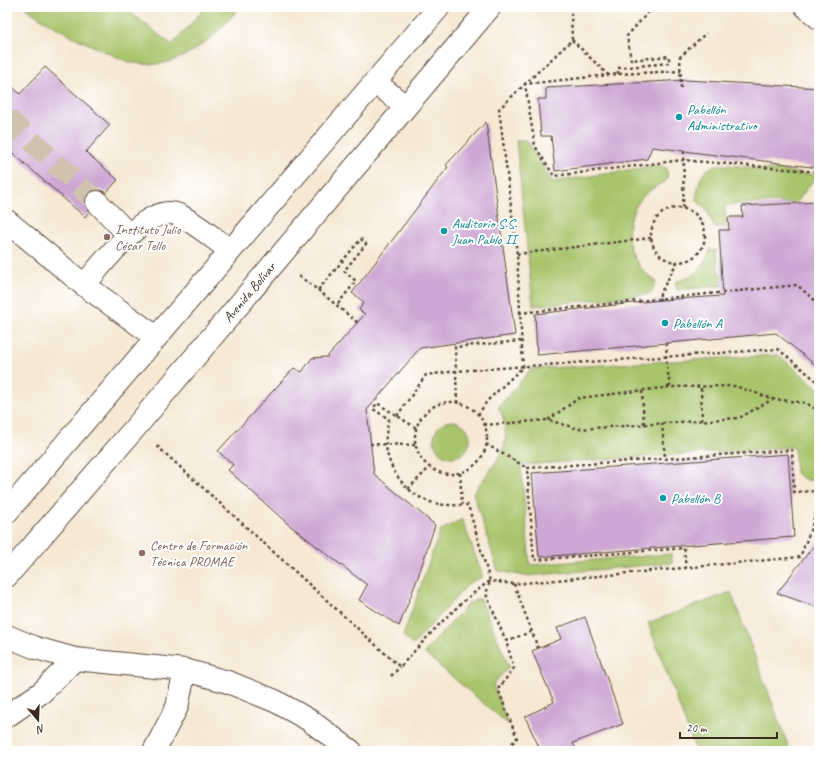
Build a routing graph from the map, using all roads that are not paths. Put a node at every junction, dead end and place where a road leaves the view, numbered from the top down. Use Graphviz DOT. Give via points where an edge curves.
graph roads {
  1 [pos="439,7"];
  2 [pos="490,7"];
  3 [pos="806,7"];
  4 [pos="819,18"];
  5 [pos="375,82"];
  6 [pos="405,106"];
  7 [pos="97,202"];
  8 [pos="7,221"];
  9 [pos="129,235"];
  10 [pos="230,250"];
  11 [pos="84,285"];
  12 [pos="156,337"];
  13 [pos="7,512"];
  14 [pos="7,576"];
  15 [pos="7,636"];
  16 [pos="75,659"];
  17 [pos="185,670"];
  18 [pos="7,716"];
  19 [pos="154,751"];
  20 [pos="350,751"];
  1 -- 5 [label="street"];
  2 -- 6 [label="street, Avenida Bolívar"];
  3 -- 4 [label="street"];
  5 -- 6 [label="street"];
  5 -- 10 [label="street"];
  6 -- 14 [label="street, Avenida Bolívar" via="135,428"];
  7 -- 9 [label="street"];
  8 -- 11 [label="street"];
  9 -- 10 [label="street" via="149,219 162,214 178,215"];
  9 -- 11 [label="street"];
  10 -- 12 [label="street"];
  11 -- 12 [label="street"];
  12 -- 13 [label="street"];
  15 -- 16 [label="street" via="36,648"];
  16 -- 17 [label="street"];
  16 -- 18 [label="street" via="42,692"];
  17 -- 19 [label="street" via="177,707"];
  17 -- 20 [label="street" via="228,682 275,701 309,720"];
}
